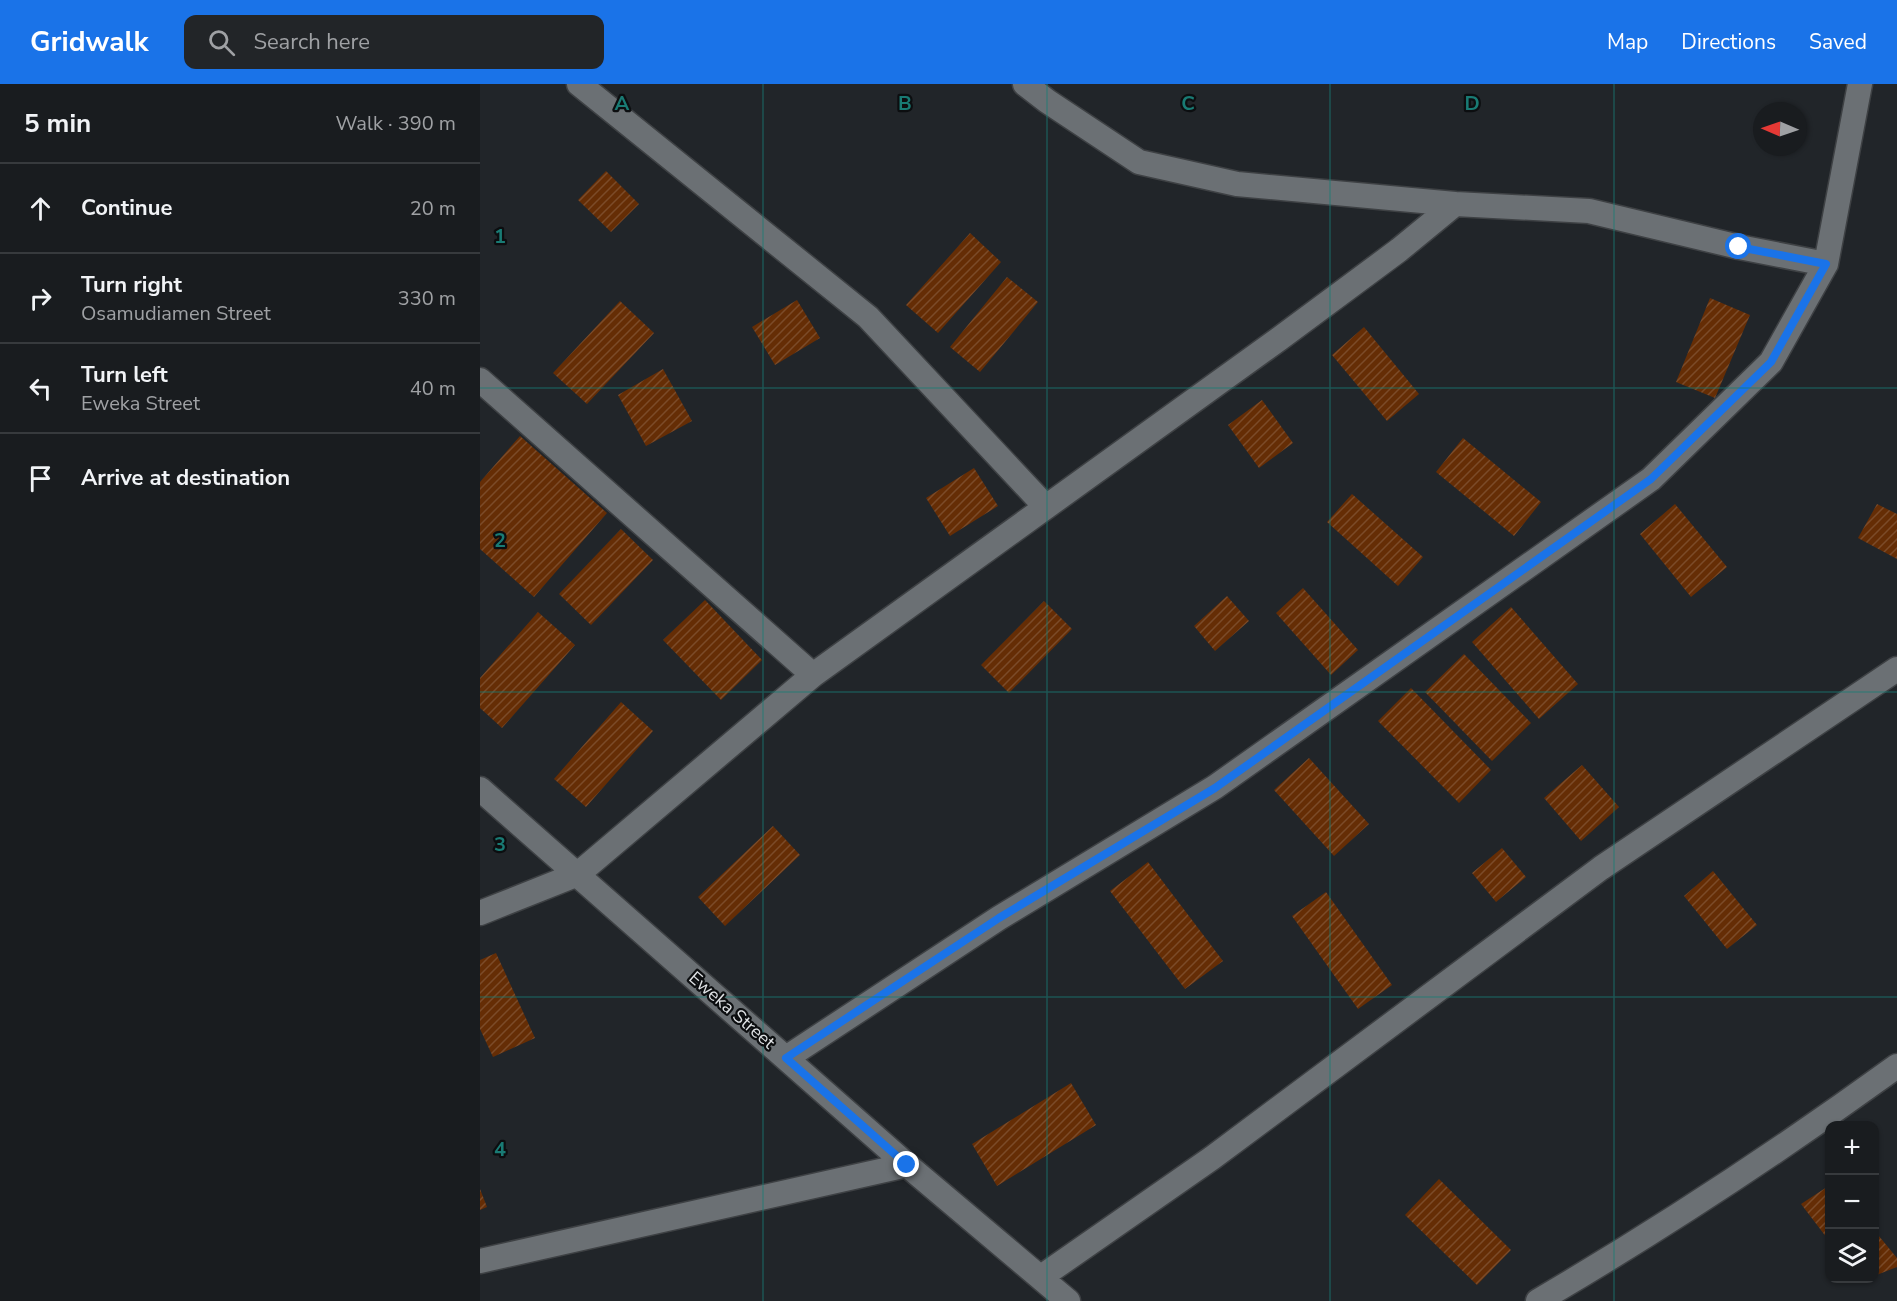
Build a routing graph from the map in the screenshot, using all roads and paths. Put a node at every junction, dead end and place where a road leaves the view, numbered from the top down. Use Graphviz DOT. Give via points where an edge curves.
graph roads {
  1 [pos="579,84"];
  2 [pos="1025,84"];
  3 [pos="1860,84"];
  4 [pos="1455,204"];
  5 [pos="1826,264"];
  6 [pos="480,380"];
  7 [pos="1045,506"];
  8 [pos="1897,669"];
  9 [pos="813,675"];
  10 [pos="480,789"];
  11 [pos="578,874"];
  12 [pos="480,913"];
  13 [pos="786,1058"];
  14 [pos="1897,1066"];
  15 [pos="907,1165"];
  16 [pos="480,1261"];
  17 [pos="1041,1277"];
  18 [pos="1068,1301"];
  19 [pos="1538,1301"];
  1 -- 7 [label="street" via="868,317"];
  2 -- 4 [label="street" via="1139,162 1237,184"];
  3 -- 5 [label="street"];
  4 -- 5 [label="street" via="1589,211"];
  4 -- 7 [label="street" via="1279,339"];
  5 -- 13 [label="street" via="1771,362 1651,479 1215,788 999,918"];
  6 -- 9 [label="street"];
  7 -- 9 [label="street"];
  8 -- 17 [label="street" via="1601,868 1212,1158"];
  9 -- 11 [label="street"];
  10 -- 11 [label="street, Eweka Street"];
  11 -- 12 [label="street"];
  11 -- 13 [label="street, Eweka Street"];
  13 -- 15 [label="street, Eweka Street"];
  14 -- 19 [label="street" via="1618,1254"];
  15 -- 16 [label="street"];
  15 -- 17 [label="street, Eweka Street"];
  17 -- 18 [label="street, Eweka Street"];
}
